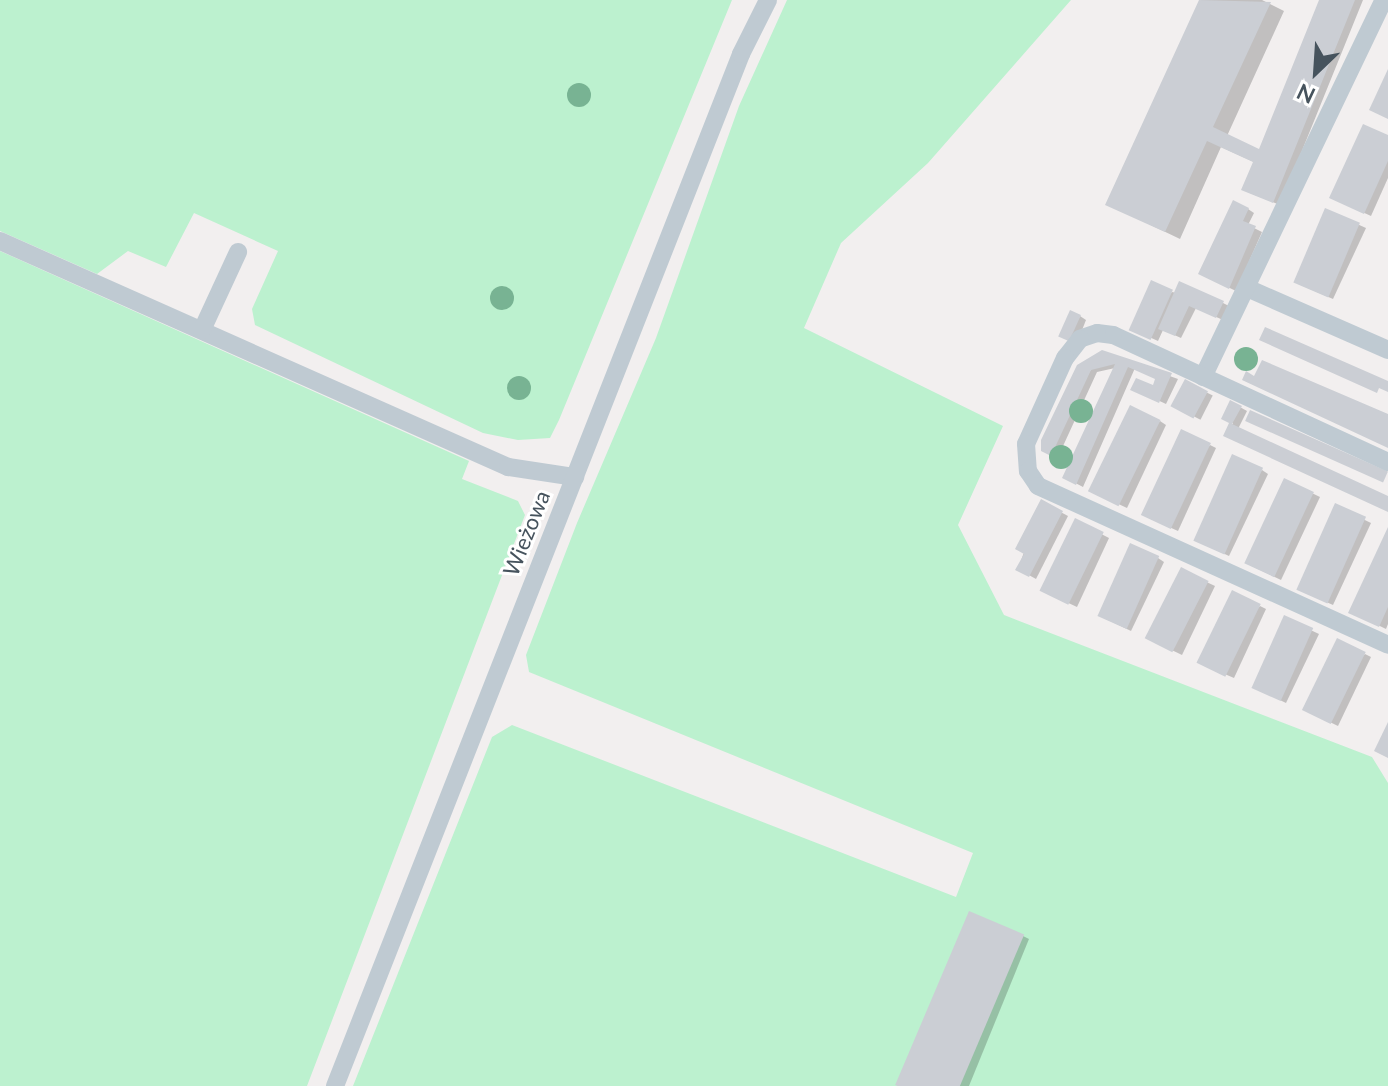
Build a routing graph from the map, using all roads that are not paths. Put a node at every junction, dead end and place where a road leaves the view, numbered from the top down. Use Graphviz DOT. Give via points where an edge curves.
graph roads {
  1 [pos="768,0"];
  2 [pos="1384,0"];
  3 [pos="0,241"];
  4 [pos="238,252"];
  5 [pos="1247,288"];
  6 [pos="202,330"];
  7 [pos="1388,350"];
  8 [pos="1203,377"];
  9 [pos="1388,462"];
  10 [pos="575,477"];
  11 [pos="1388,645"];
  12 [pos="335,1086"];
  1 -- 10 [label="lane, Wieżowa" via="741,54"];
  2 -- 5 [label="lane"];
  3 -- 6 [label="lane"];
  4 -- 6 [label="lane"];
  5 -- 7 [label="lane"];
  5 -- 8 [label="lane"];
  6 -- 10 [label="lane" via="508,467"];
  8 -- 9 [label="lane"];
  8 -- 11 [label="lane" via="1113,335 1080,339 1026,444 1028,471 1038,486"];
  10 -- 12 [label="lane, Wieżowa"];
}
